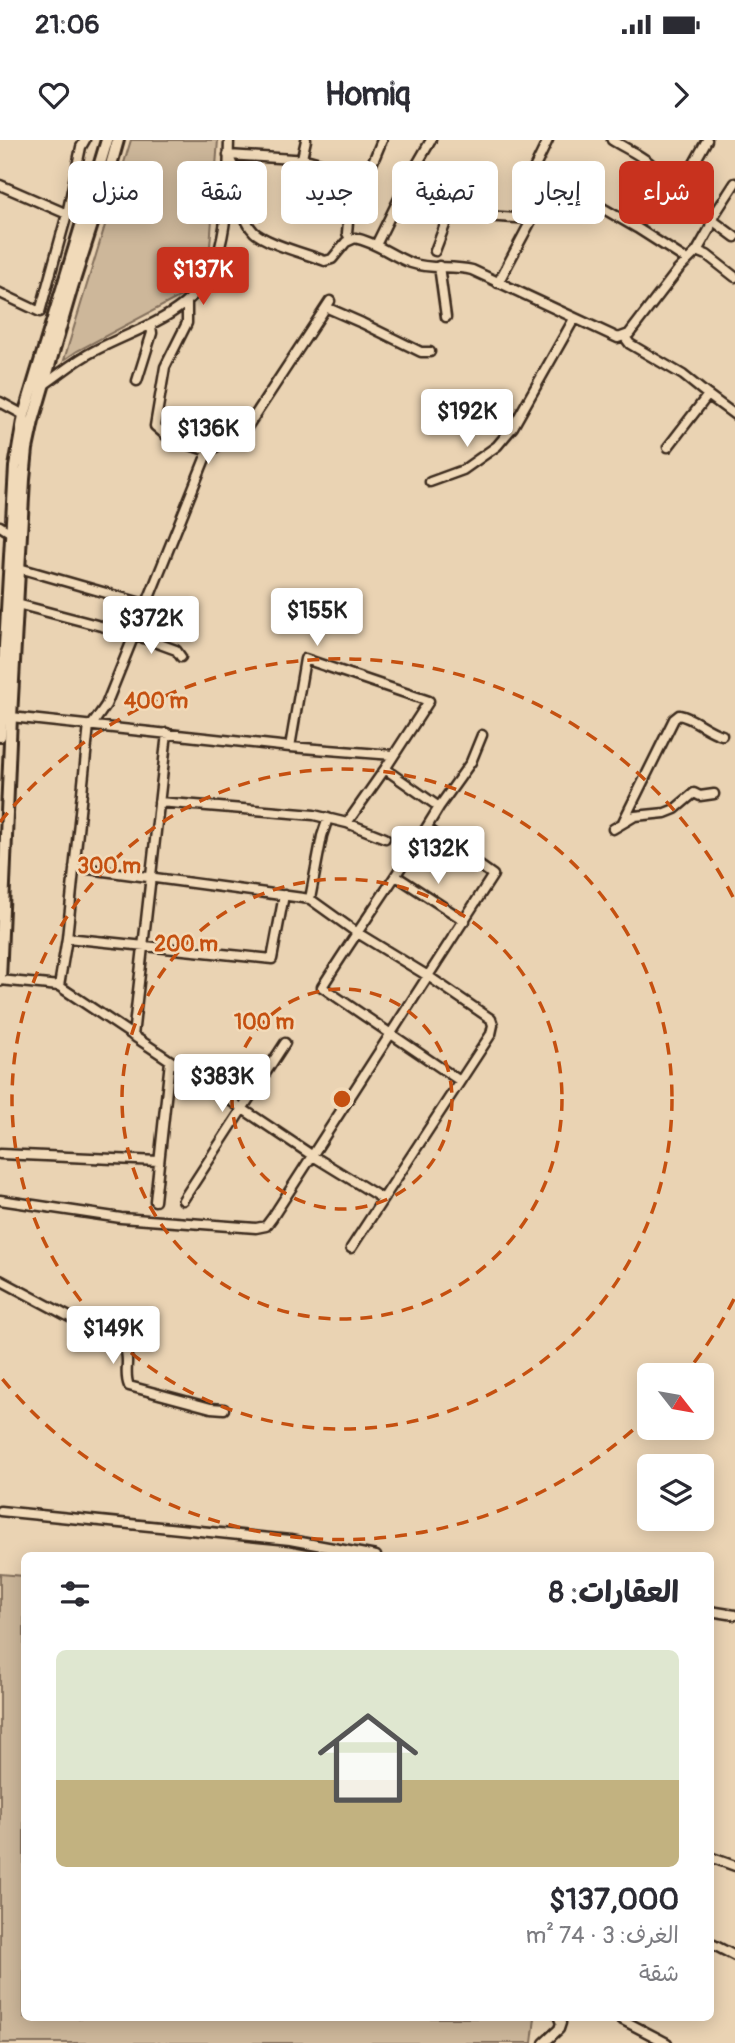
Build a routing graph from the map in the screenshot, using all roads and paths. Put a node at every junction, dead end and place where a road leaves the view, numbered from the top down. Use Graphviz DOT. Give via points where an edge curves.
graph roads {
  1 [pos="85,140"];
  2 [pos="107,140"];
  3 [pos="118,140"];
  4 [pos="229,140"];
  5 [pos="306,140"];
  6 [pos="382,140"];
  7 [pos="431,140"];
  8 [pos="548,140"];
  9 [pos="612,140"];
  10 [pos="706,140"];
  11 [pos="628,144"];
  12 [pos="228,155"];
  13 [pos="302,159"];
  14 [pos="310,161"];
  15 [pos="373,161"];
  16 [pos="538,161"];
  17 [pos="648,161"];
  18 [pos="695,161"];
  19 [pos="735,183"];
  20 [pos="0,185"];
  21 [pos="605,210"];
  22 [pos="67,214"];
  23 [pos="714,215"];
  24 [pos="512,218"];
  25 [pos="714,222"];
  26 [pos="348,224"];
  27 [pos="529,224"];
  28 [pos="710,224"];
  29 [pos="632,225"];
  30 [pos="735,237"];
  31 [pos="350,239"];
  32 [pos="376,245"];
  33 [pos="435,251"];
  34 [pos="697,251"];
  35 [pos="687,260"];
  36 [pos="439,266"];
  37 [pos="735,277"];
  38 [pos="498,282"];
  39 [pos="0,293"];
  40 [pos="187,303"];
  41 [pos="446,317"];
  42 [pos="574,319"];
  43 [pos="151,326"];
  44 [pos="624,336"];
  45 [pos="430,352"];
  46 [pos="137,381"];
  47 [pos="45,384"];
  48 [pos="708,395"];
  49 [pos="0,402"];
  50 [pos="24,415"];
  51 [pos="735,415"];
  52 [pos="668,447"];
  53 [pos="208,451"];
  54 [pos="430,482"];
  55 [pos="0,526"];
  56 [pos="11,533"];
  57 [pos="19,568"];
  58 [pos="17,604"];
  59 [pos="148,605"];
  60 [pos="135,635"];
  61 [pos="181,657"];
  62 [pos="2,661"];
  63 [pos="11,717"];
  64 [pos="90,725"];
  65 [pos="167,733"];
  66 [pos="482,734"];
  67 [pos="722,735"];
  68 [pos="0,736"];
  69 [pos="290,747"];
  70 [pos="393,755"];
  71 [pos="385,769"];
  72 [pos="715,794"];
  73 [pos="159,802"];
  74 [pos="439,807"];
  75 [pos="328,818"];
  76 [pos="623,822"];
  77 [pos="347,823"];
  78 [pos="427,828"];
  79 [pos="613,829"];
  80 [pos="384,838"];
  81 [pos="74,867"];
  82 [pos="396,876"];
  83 [pos="150,877"];
  84 [pos="284,895"];
  85 [pos="310,900"];
  86 [pos="465,921"];
  87 [pos="356,932"];
  88 [pos="67,938"];
  89 [pos="143,946"];
  90 [pos="428,976"];
  91 [pos="0,980"];
  92 [pos="59,986"];
  93 [pos="391,1034"];
  94 [pos="133,1035"];
  95 [pos="285,1043"];
  96 [pos="170,1060"];
  97 [pos="460,1081"];
  98 [pos="242,1109"];
  99 [pos="0,1154"];
  100 [pos="313,1156"];
  101 [pos="159,1161"];
  102 [pos="383,1199"];
  103 [pos="0,1200"];
  104 [pos="183,1200"];
  105 [pos="155,1201"];
  106 [pos="351,1248"];
  107 [pos="0,1280"];
  108 [pos="224,1409"];
  109 [pos="0,1511"];
  110 [pos="354,1552"];
  111 [pos="714,1612"];
  112 [pos="735,1615"];
  113 [pos="714,1858"];
  114 [pos="735,1866"];
  115 [pos="714,1944"];
  116 [pos="735,1956"];
  117 [pos="560,2021"];
  118 [pos="625,2021"];
  119 [pos="544,2043"];
  120 [pos="667,2043"];
  1 -- 22 [label="street"];
  2 -- 50 [label="highway"];
  3 -- 47 [label="highway"];
  4 -- 12 [label="street"];
  5 -- 13 [label="street"];
  6 -- 15 [label="street"];
  7 -- 32 [label="street"];
  8 -- 16 [label="street"];
  9 -- 11 [label="street"];
  10 -- 18 [label="street"];
  11 -- 17 [label="street"];
  12 -- 13 [label="street"];
  12 -- 31 [label="street" via="237,172 247,221 257,234 324,261 336,257"];
  12 -- 40 [label="street" via="220,248 210,273"];
  13 -- 14 [label="street"];
  19 -- 23 [label="street"];
  20 -- 22 [label="street"];
  21 -- 29 [label="street"];
  22 -- 39 [label="street" via="40,312"];
  24 -- 33 [label="street" via="452,214"];
  25 -- 30 [label="street"];
  26 -- 31 [label="street"];
  27 -- 38 [label="street"];
  28 -- 34 [label="street"];
  29 -- 35 [label="street"];
  31 -- 32 [label="street"];
  32 -- 36 [label="street" via="412,264"];
  34 -- 35 [label="street"];
  34 -- 37 [label="street"];
  35 -- 44 [label="street"];
  36 -- 38 [label="street" via="462,267"];
  36 -- 41 [label="street"];
  38 -- 42 [label="street"];
  40 -- 43 [label="street"];
  40 -- 53 [label="street" via="187,323 165,367 155,426 169,438"];
  42 -- 44 [label="street" via="618,338"];
  42 -- 54 [label="street" via="513,427 497,446 463,470"];
  43 -- 46 [label="street"];
  43 -- 47 [label="street" via="92,352"];
  44 -- 48 [label="street"];
  45 -- 53 [label="street" via="421,352 330,305 244,432"];
  47 -- 57 [label="highway" via="27,449"];
  48 -- 51 [label="street"];
  48 -- 52 [label="street"];
  49 -- 50 [label="street"];
  50 -- 56 [label="highway"];
  53 -- 59 [label="street"];
  55 -- 56 [label="street"];
  56 -- 62 [label="highway"];
  57 -- 58 [label="highway"];
  57 -- 59 [label="street"];
  58 -- 60 [label="street"];
  58 -- 63 [label="highway"];
  59 -- 60 [label="street"];
  60 -- 61 [label="street" via="176,650"];
  60 -- 64 [label="street" via="106,705"];
  62 -- 68 [label="highway"];
  63 -- 64 [label="street"];
  63 -- 91 [label="highway"];
  64 -- 65 [label="street"];
  64 -- 81 [label="street"];
  65 -- 69 [label="street"];
  65 -- 73 [label="street"];
  66 -- 74 [label="street" via="471,762"];
  67 -- 76 [label="street" via="685,716 674,719"];
  69 -- 70 [label="street"];
  69 -- 70 [label="street" via="305,659 429,701"];
  70 -- 71 [label="street"];
  71 -- 74 [label="street"];
  71 -- 77 [label="street"];
  72 -- 76 [label="street" via="694,793 675,810"];
  73 -- 75 [label="street"];
  73 -- 83 [label="street"];
  74 -- 78 [label="street"];
  75 -- 77 [label="street"];
  75 -- 85 [label="street"];
  76 -- 79 [label="street"];
  77 -- 80 [label="street"];
  78 -- 82 [label="street"];
  78 -- 86 [label="street" via="493,875"];
  81 -- 83 [label="street"];
  81 -- 88 [label="street"];
  82 -- 86 [label="street"];
  82 -- 87 [label="street"];
  83 -- 84 [label="street"];
  83 -- 89 [label="street"];
  84 -- 85 [label="street"];
  84 -- 89 [label="street" via="272,959"];
  85 -- 87 [label="street"];
  86 -- 90 [label="street"];
  87 -- 90 [label="street"];
  87 -- 93 [label="street" via="322,987"];
  88 -- 89 [label="street"];
  88 -- 92 [label="street"];
  89 -- 94 [label="street"];
  90 -- 93 [label="street"];
  90 -- 97 [label="street" via="491,1019 493,1025"];
  91 -- 92 [label="street"];
  92 -- 94 [label="street"];
  93 -- 97 [label="street"];
  93 -- 100 [label="street"];
  94 -- 96 [label="street"];
  95 -- 98 [label="street"];
  96 -- 98 [label="street"];
  96 -- 101 [label="street"];
  97 -- 102 [label="street"];
  98 -- 100 [label="street"];
  98 -- 104 [label="street"];
  99 -- 101 [label="street"];
  100 -- 102 [label="street"];
  100 -- 103 [label="street" via="272,1219 257,1228 121,1218"];
  101 -- 105 [label="street"];
  102 -- 106 [label="street"];
  107 -- 108 [label="street" via="124,1346 129,1386"];
  109 -- 110 [label="street" via="290,1540"];
  111 -- 112 [label="street"];
  113 -- 114 [label="street"];
  115 -- 116 [label="street"];
  117 -- 119 [label="street" via="559,2029"];
  118 -- 120 [label="street"];
}
